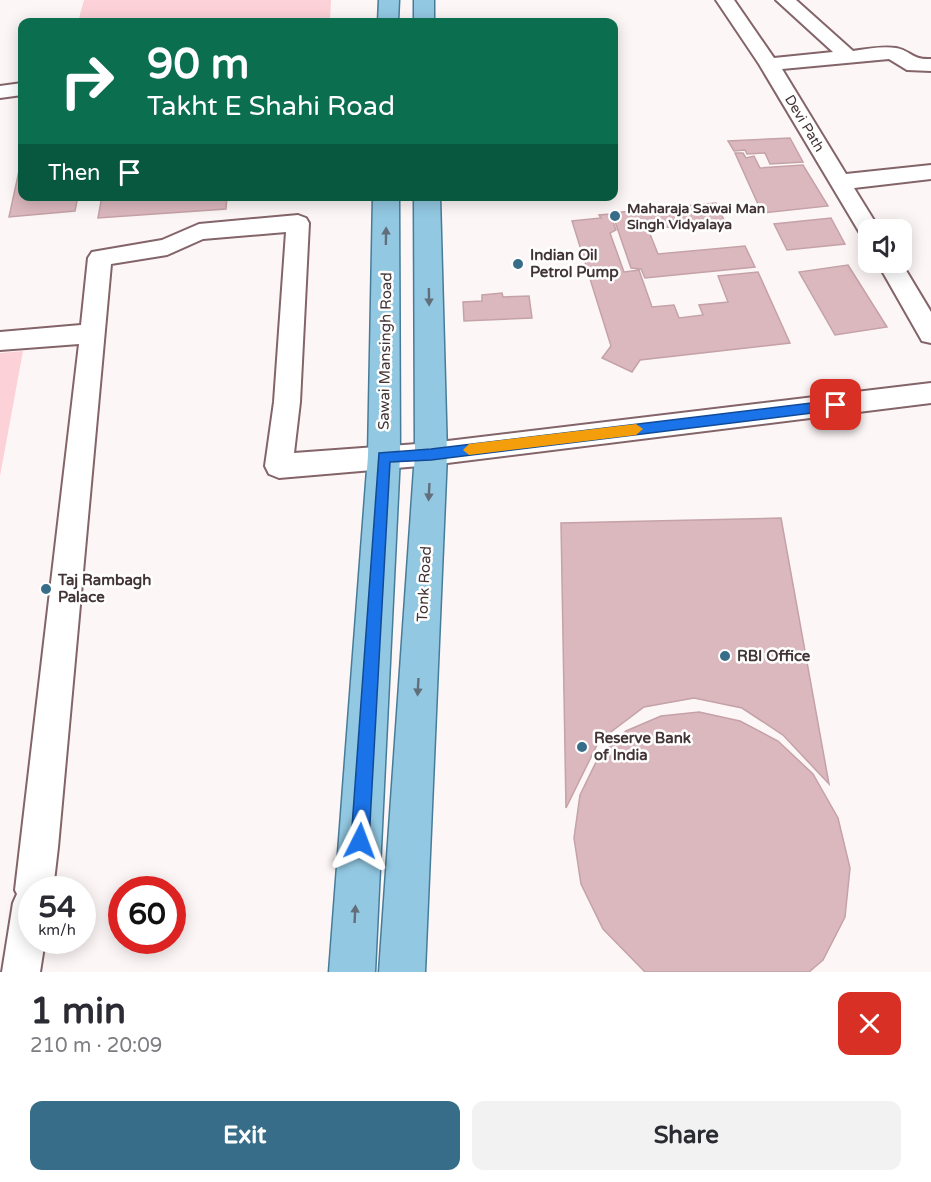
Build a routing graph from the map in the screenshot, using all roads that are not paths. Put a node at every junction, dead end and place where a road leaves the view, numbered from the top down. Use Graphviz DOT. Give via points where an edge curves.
graph roads {
  1 [pos="389,0"];
  2 [pos="424,0"];
  3 [pos="725,0"];
  4 [pos="785,0"];
  5 [pos="388,18"];
  6 [pos="424,18"];
  7 [pos="848,56"];
  8 [pos="769,64"];
  9 [pos="931,65"];
  10 [pos="18,90"];
  11 [pos="0,92"];
  12 [pos="931,172"];
  13 [pos="841,182"];
  14 [pos="386,201"];
  15 [pos="428,201"];
  16 [pos="863,219"];
  17 [pos="895,273"];
  18 [pos="93,333"];
  19 [pos="931,334"];
  20 [pos="0,341"];
  21 [pos="931,393"];
  22 [pos="431,454"];
  23 [pos="384,456"];
  24 [pos="36,876"];
  25 [pos="24,954"];
  26 [pos="21,972"];
  27 [pos="352,972"];
  28 [pos="402,972"];
  1 -- 5 [label="main road"];
  2 -- 6 [label="main road"];
  3 -- 8 [label="street, Devi Path"];
  4 -- 7 [label="street"];
  7 -- 8 [label="street"];
  7 -- 9 [label="street" via="893,53 914,66"];
  8 -- 13 [label="street, Devi Path"];
  10 -- 11 [label="street"];
  12 -- 13 [label="street"];
  13 -- 16 [label="street, Devi Path"];
  23 -- 14 [label="main road, Sawai Mansingh Road, one-way"];
  15 -- 22 [label="main road, Tonk Road, one-way"];
  17 -- 19 [label="street"];
  18 -- 20 [label="street"];
  18 -- 23 [label="street" via="100,258 167,247 199,232 298,223 279,466"];
  18 -- 24 [label="street"];
  21 -- 22 [label="street"];
  22 -- 23 [label="street"];
  22 -- 28 [label="main road, Tonk Road, one-way"];
  27 -- 23 [label="main road, Sawai Mansingh Road, one-way"];
  25 -- 26 [label="street"];
}
